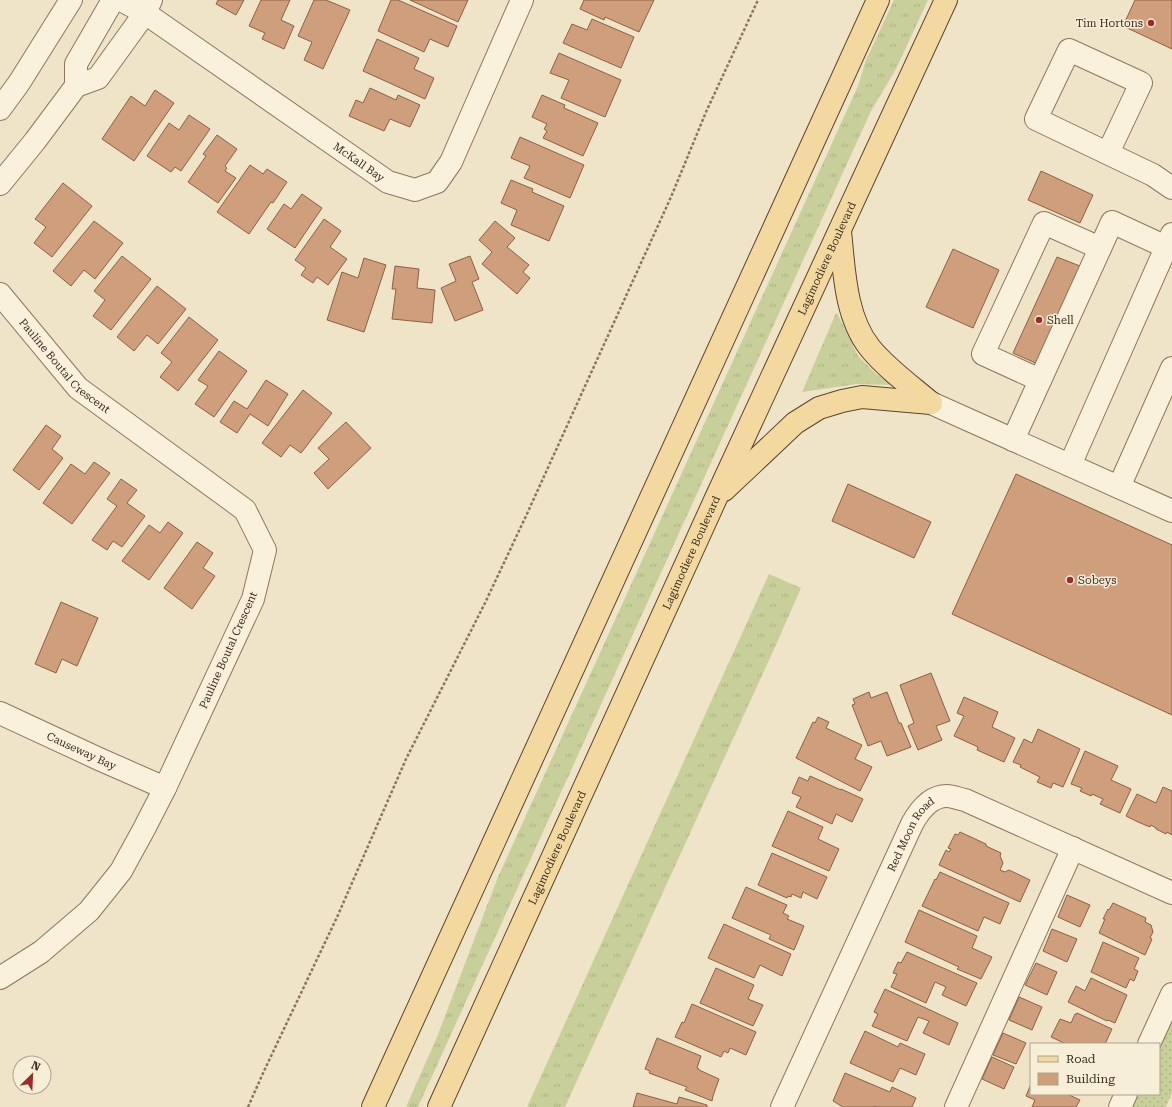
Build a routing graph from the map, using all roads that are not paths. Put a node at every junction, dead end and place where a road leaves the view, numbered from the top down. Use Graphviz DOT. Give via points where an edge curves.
graph roads {
  1 [pos="71,0"];
  2 [pos="113,0"];
  3 [pos="121,0"];
  4 [pos="522,0"];
  5 [pos="878,0"];
  6 [pos="946,0"];
  7 [pos="148,7"];
  8 [pos="76,86"];
  9 [pos="0,110"];
  10 [pos="1108,153"];
  11 [pos="0,184"];
  12 [pos="1172,188"];
  13 [pos="840,231"];
  14 [pos="1169,240"];
  15 [pos="1100,248"];
  16 [pos="0,294"];
  17 [pos="1172,368"];
  18 [pos="1040,380"];
  19 [pos="931,403"];
  20 [pos="1013,440"];
  21 [pos="1070,465"];
  22 [pos="1119,487"];
  23 [pos="716,498"];
  24 [pos="1172,511"];
  25 [pos="0,713"];
  26 [pos="165,788"];
  27 [pos="1073,848"];
  28 [pos="1172,893"];
  29 [pos="0,978"];
  30 [pos="1172,994"];
  31 [pos="1149,1043"];
  32 [pos="1126,1095"];
  33 [pos="373,1107"];
  34 [pos="439,1107"];
  35 [pos="782,1107"];
  36 [pos="956,1107"];
  37 [pos="1120,1107"];
  1 -- 9 [label="street"];
  2 -- 8 [label="street" via="76,64"];
  3 -- 7 [label="street, McKall Bay"];
  4 -- 7 [label="street, McKall Bay" via="451,162 437,182 415,190 388,182"];
  5 -- 33 [label="main road"];
  6 -- 13 [label="main road, Lagimodiere Boulevard"];
  7 -- 8 [label="street" via="98,78"];
  8 -- 11 [label="street"];
  10 -- 10 [label="street" via="1036,119 1068,50 1141,83"];
  10 -- 12 [label="street" via="1153,175"];
  13 -- 19 [label="main road" via="846,293 860,332 878,358"];
  13 -- 23 [label="main road, Lagimodiere Boulevard"];
  14 -- 15 [label="street" via="1112,222"];
  14 -- 21 [label="street"];
  15 -- 18 [label="street"];
  15 -- 18 [label="street" via="1044,223 983,354"];
  16 -- 26 [label="street, Pauline Boutal Crescent" via="78,388 246,510 265,550 253,599"];
  17 -- 22 [label="street"];
  18 -- 20 [label="street"];
  19 -- 20 [label="street"];
  19 -- 23 [label="main road" via="862,397 819,408 795,423"];
  20 -- 21 [label="street"];
  21 -- 22 [label="street"];
  22 -- 24 [label="street"];
  23 -- 34 [label="main road, Lagimodiere Boulevard"];
  25 -- 26 [label="street, Causeway Bay"];
  26 -- 29 [label="street, Pauline Boutal Crescent" via="121,871 89,911 40,952"];
  27 -- 28 [label="street, Red Moon Road"];
  27 -- 35 [label="street, Red Moon Road" via="965,800 946,796 930,800 912,824"];
  27 -- 36 [label="street"];
  30 -- 31 [label="street"];
  32 -- 37 [label="street"];
}
